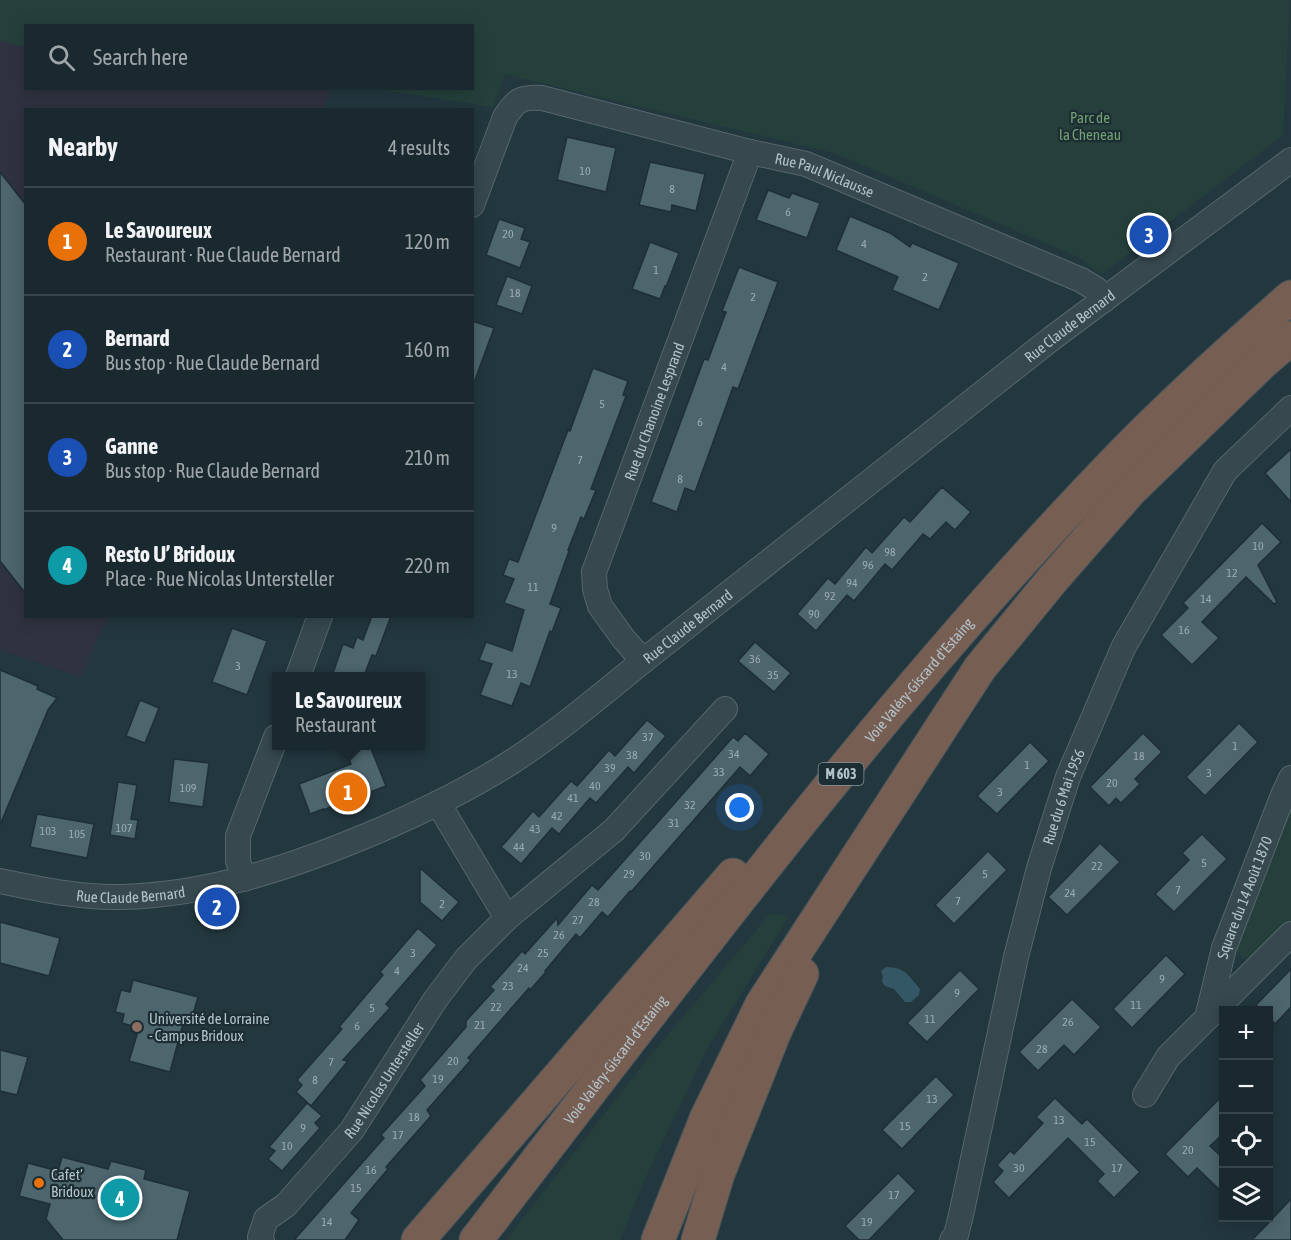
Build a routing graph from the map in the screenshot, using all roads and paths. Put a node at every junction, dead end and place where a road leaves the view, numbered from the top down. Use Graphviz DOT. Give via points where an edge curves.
graph roads {
  1 [pos="750,152"];
  2 [pos="1291,160"];
  3 [pos="474,200"];
  4 [pos="1291,297"];
  5 [pos="1104,300"];
  6 [pos="1291,338"];
  7 [pos="1252,351"];
  8 [pos="1291,408"];
  9 [pos="319,618"];
  10 [pos="643,661"];
  11 [pos="299,672"];
  12 [pos="725,709"];
  13 [pos="879,726"];
  14 [pos="272,747"];
  15 [pos="1291,778"];
  16 [pos="438,803"];
  17 [pos="857,856"];
  18 [pos="244,879"];
  19 [pos="0,880"];
  20 [pos="507,918"];
  21 [pos="1291,934"];
  22 [pos="1207,1018"];
  23 [pos="1145,1095"];
  24 [pos="957,1238"];
  25 [pos="262,1240"];
  26 [pos="418,1240"];
  27 [pos="476,1240"];
  28 [pos="658,1240"];
  29 [pos="698,1240"];
  1 -- 3 [label="street, Rue Paul Niclausse" via="528,97 514,104 505,117"];
  1 -- 5 [label="street, Rue Paul Niclausse" via="806,164 1080,280 1096,289"];
  1 -- 10 [label="street, Rue du Chanoine Lesprand" via="594,572 600,606"];
  2 -- 5 [label="street, Rue Claude Bernard"];
  4 -- 7 [label="highway, Voie Valéry-Giscard d'Estaing / M 603"];
  5 -- 10 [label="street, Rue Claude Bernard"];
  6 -- 7 [label="highway, Voie Valéry-Giscard d'Estaing / M 603"];
  7 -- 13 [label="highway, Voie Valéry-Giscard d'Estaing / M 603" via="1174,403 1108,468 988,598"];
  7 -- 17 [label="highway, Voie Valéry-Giscard d'Estaing / M 603" via="980,668"];
  8 -- 24 [label="street, Rue du 6 Mai 1956" via="1225,471 1121,652 1068,777 1016,957"];
  9 -- 11 [label="street"];
  10 -- 16 [label="street, Rue Claude Bernard" via="514,760"];
  12 -- 20 [label="street, Rue Nicolas Untersteller" via="614,830"];
  13 -- 26 [label="highway" via="744,862"];
  13 -- 27 [label="highway, Voie Valéry-Giscard d'Estaing / M 603"];
  14 -- 18 [label="street" via="238,836 238,861"];
  15 -- 22 [label="street, Square du 14 Août 1870" via="1224,948"];
  16 -- 18 [label="street, Rue Claude Bernard" via="354,841"];
  16 -- 20 [label="street"];
  17 -- 28 [label="highway, Voie Valéry-Giscard d'Estaing / M 603" via="762,1004 706,1119"];
  17 -- 29 [label="highway" via="775,1031 718,1174"];
  18 -- 19 [label="street, Rue Claude Bernard" via="119,898 65,894"];
  20 -- 25 [label="street, Rue Nicolas Untersteller" via="466,959 435,1000 352,1130 286,1205 266,1219"];
  21 -- 22 [label="street"];
  22 -- 23 [label="street" via="1168,1057"];
}
